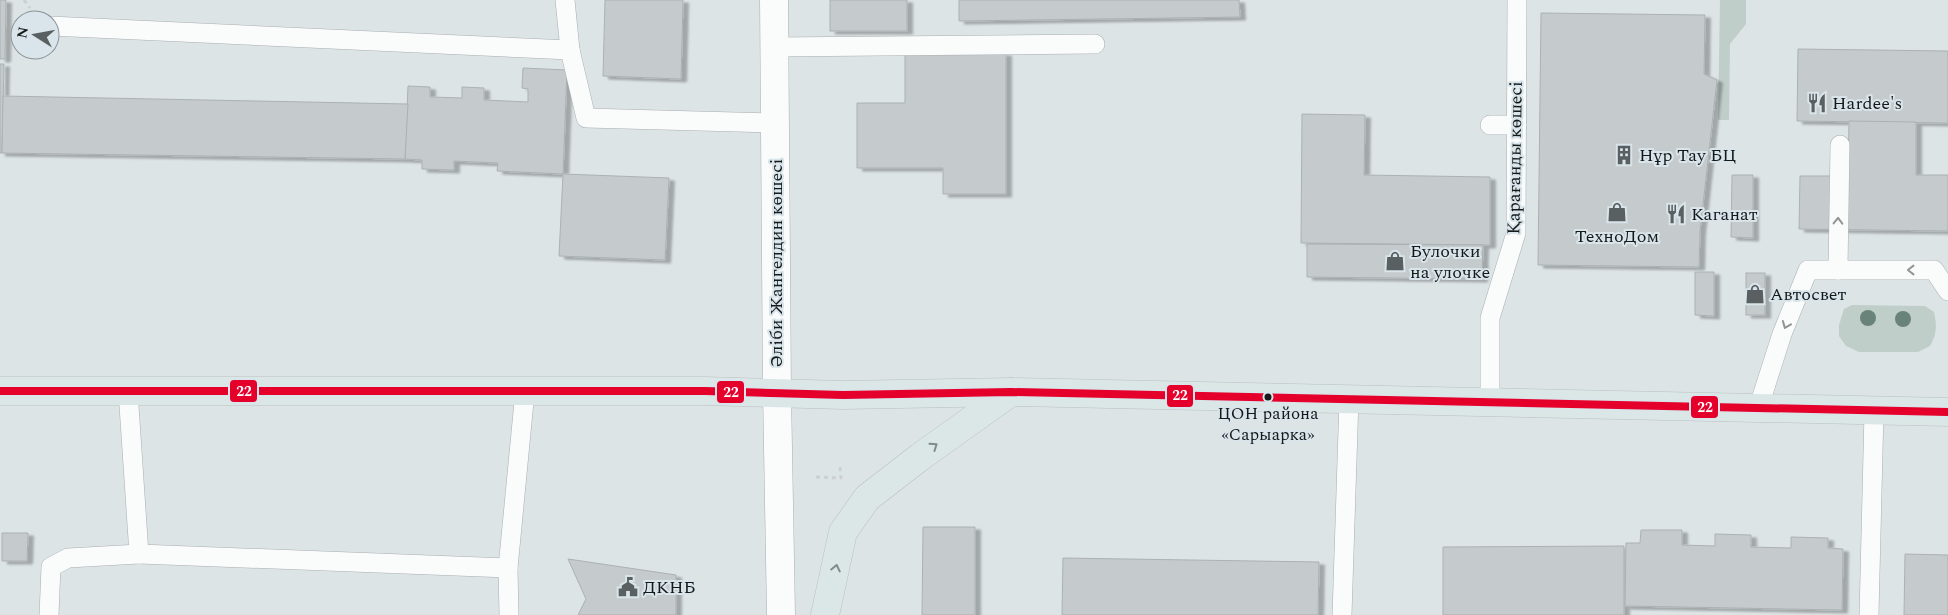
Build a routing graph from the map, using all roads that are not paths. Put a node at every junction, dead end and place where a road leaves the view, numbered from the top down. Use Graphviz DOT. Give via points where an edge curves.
graph roads {
  1 [pos="565,0"];
  2 [pos="774,0"];
  3 [pos="1517,0"];
  4 [pos="60,26"];
  5 [pos="1096,44"];
  6 [pos="775,47"];
  7 [pos="570,50"];
  8 [pos="775,123"];
  9 [pos="1517,124"];
  10 [pos="1490,125"];
  11 [pos="1840,145"];
  12 [pos="1838,270"];
  13 [pos="1948,291"];
  14 [pos="0,391"];
  15 [pos="525,391"];
  16 [pos="128,392"];
  17 [pos="776,392"];
  18 [pos="1011,392"];
  19 [pos="1349,399"];
  20 [pos="1490,403"];
  21 [pos="1758,409"];
  22 [pos="1874,412"];
  23 [pos="1948,412"];
  24 [pos="139,554"];
  25 [pos="508,568"];
  26 [pos="49,615"];
  27 [pos="509,615"];
  28 [pos="781,615"];
  29 [pos="825,615"];
  30 [pos="1342,615"];
  31 [pos="1869,615"];
  1 -- 7 [label="lane"];
  2 -- 6 [label="street, Әліби Жангелдин көшесі"];
  3 -- 9 [label="lane, Қарағанды көшесі"];
  4 -- 7 [label="lane"];
  5 -- 6 [label="lane"];
  6 -- 8 [label="street, Әліби Жангелдин көшесі"];
  7 -- 8 [label="lane" via="586,118"];
  8 -- 17 [label="street, Әліби Жангелдин көшесі"];
  9 -- 10 [label="lane"];
  9 -- 20 [label="lane, Қарағанды көшесі" via="1516,233 1490,318"];
  12 -- 11 [label="lane, one-way"];
  13 -- 12 [label="lane, one-way" via="1934,270"];
  12 -- 21 [label="lane, one-way" via="1808,270 1782,334"];
  14 -- 16 [label="main road"];
  15 -- 16 [label="main road"];
  15 -- 17 [label="main road"];
  15 -- 25 [label="lane"];
  16 -- 24 [label="lane"];
  17 -- 18 [label="main road" via="843,395"];
  17 -- 28 [label="street, Әліби Жангелдин көшесі"];
  18 -- 19 [label="main road"];
  29 -- 18 [label="main road, one-way" via="843,532 867,498"];
  19 -- 20 [label="main road"];
  19 -- 30 [label="lane"];
  20 -- 21 [label="main road"];
  21 -- 22 [label="main road"];
  22 -- 23 [label="main road"];
  22 -- 31 [label="lane"];
  24 -- 25 [label="lane"];
  24 -- 26 [label="lane" via="68,558 51,566"];
  25 -- 27 [label="lane"];
}
